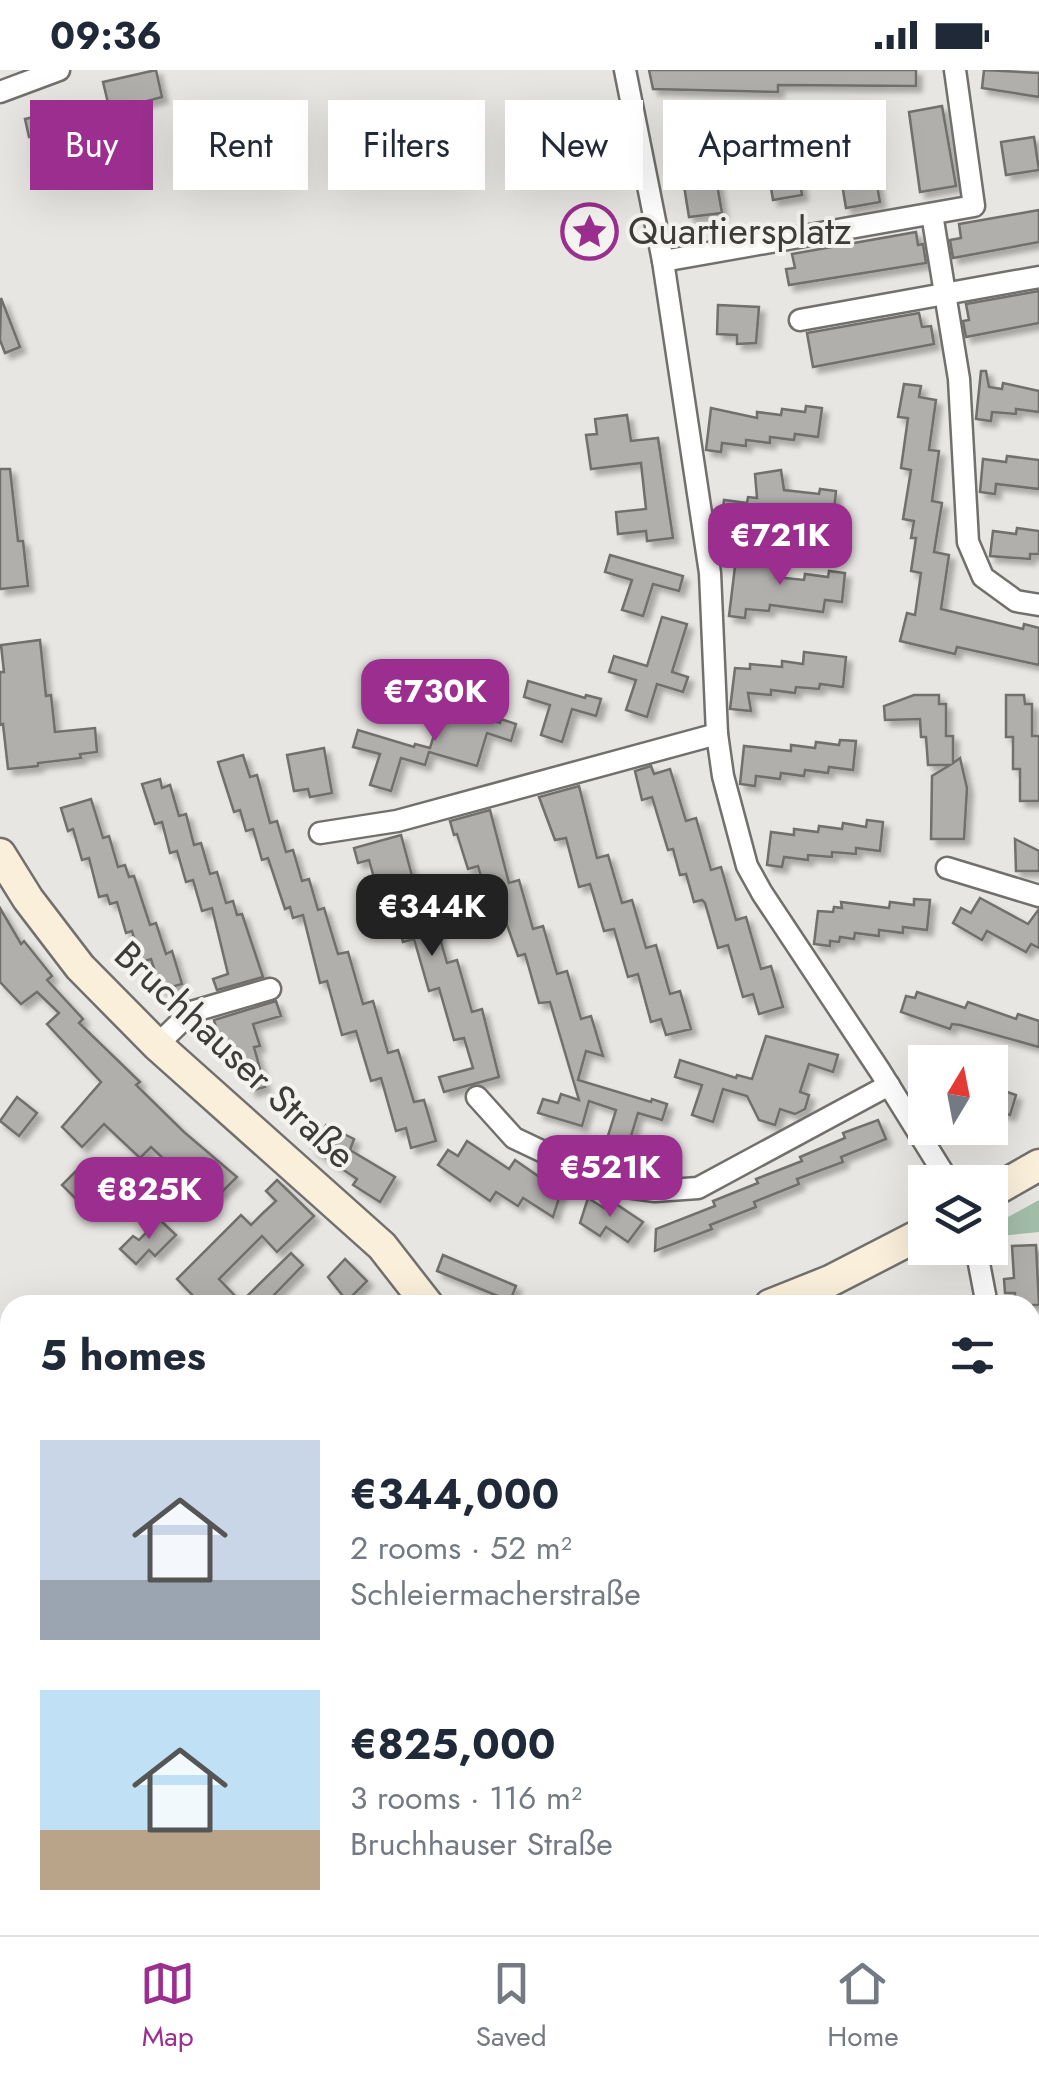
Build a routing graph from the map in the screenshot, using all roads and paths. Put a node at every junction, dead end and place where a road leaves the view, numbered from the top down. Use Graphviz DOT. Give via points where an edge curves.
graph roads {
  1 [pos="59,70"];
  2 [pos="624,70"];
  3 [pos="955,70"];
  4 [pos="0,92"];
  5 [pos="932,214"];
  6 [pos="663,262"];
  7 [pos="1039,277"];
  8 [pos="945,294"];
  9 [pos="800,320"];
  10 [pos="1039,604"];
  11 [pos="717,734"];
  12 [pos="320,833"];
  13 [pos="0,854"];
  14 [pos="947,868"];
  15 [pos="1039,896"];
  16 [pos="270,989"];
  17 [pos="158,1045"];
  18 [pos="889,1085"];
  19 [pos="477,1097"];
  20 [pos="938,1165"];
  21 [pos="1039,1165"];
  22 [pos="1008,1183"];
  23 [pos="908,1241"];
  24 [pos="979,1265"];
  25 [pos="420,1295"];
  26 [pos="795,1295"];
  27 [pos="985,1295"];
  1 -- 4 [label="street"];
  2 -- 6 [label="street"];
  3 -- 5 [label="street" via="974,206"];
  5 -- 6 [label="street"];
  5 -- 8 [label="street"];
  6 -- 11 [label="street" via="710,574"];
  7 -- 8 [label="street"];
  8 -- 9 [label="street"];
  8 -- 10 [label="street" via="959,380 968,542 983,576 1016,601"];
  11 -- 12 [label="street" via="398,822"];
  11 -- 18 [label="street" via="747,866"];
  13 -- 17 [label="street, Bruchhauser Straße" via="80,967"];
  14 -- 15 [label="street"];
  16 -- 17 [label="street" via="192,1012"];
  17 -- 25 [label="street, Bruchhauser Straße" via="382,1246"];
  18 -- 19 [label="street" via="698,1188 655,1190 633,1188 514,1138"];
  18 -- 20 [label="street"];
  21 -- 22 [label="street"];
  23 -- 26 [label="street"];
  24 -- 27 [label="street"];
}
